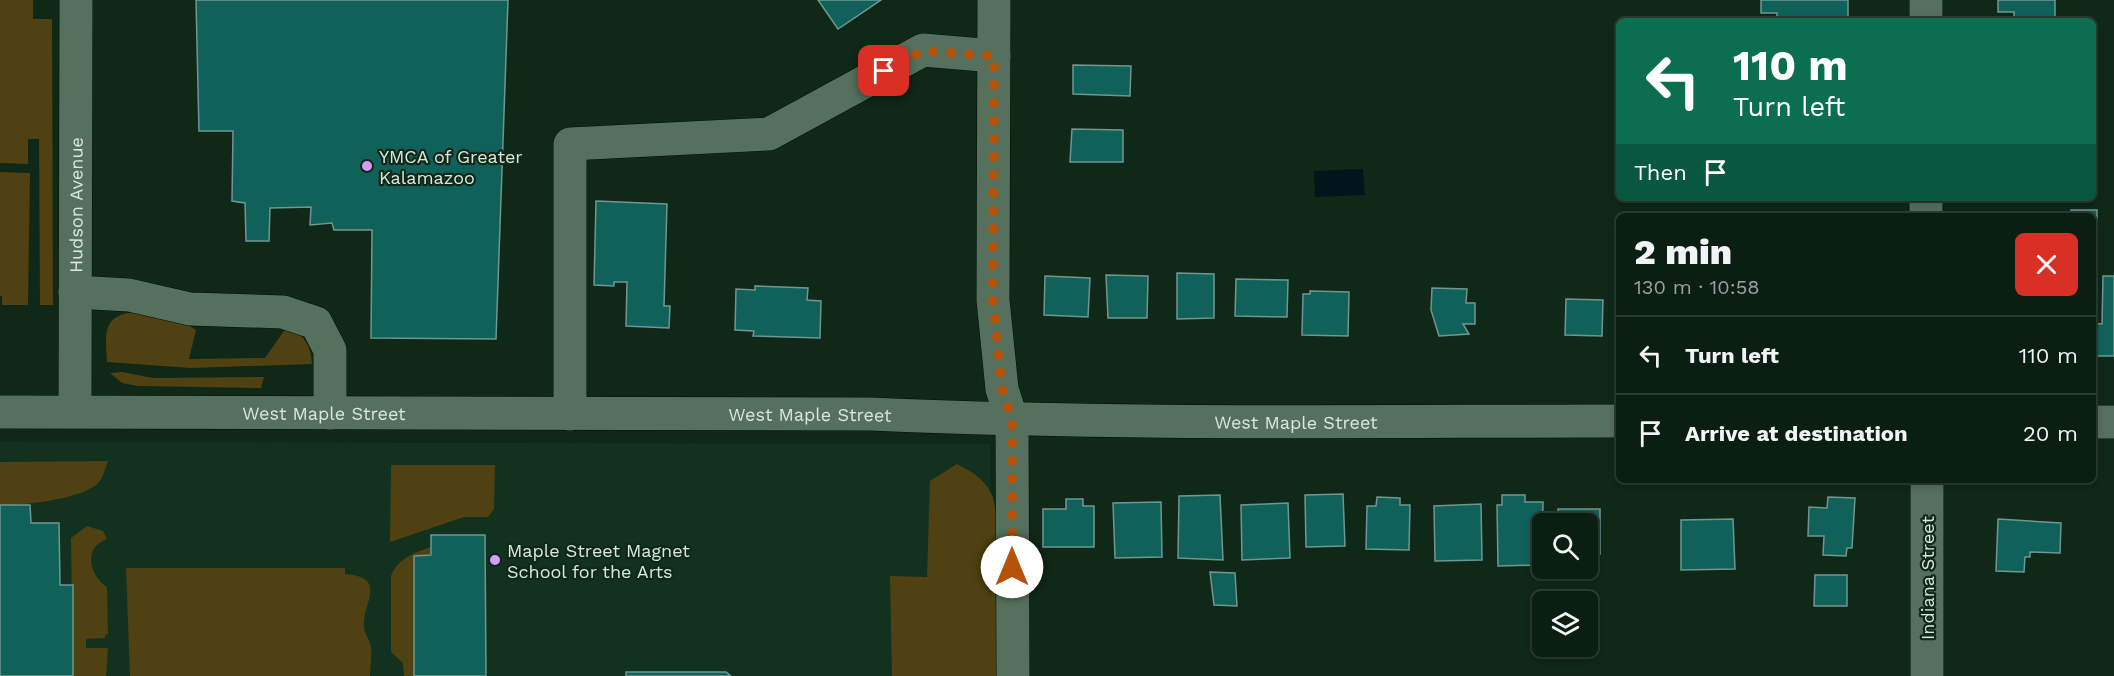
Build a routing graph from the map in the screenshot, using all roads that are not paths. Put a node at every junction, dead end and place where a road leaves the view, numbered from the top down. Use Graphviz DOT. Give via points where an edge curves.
graph roads {
  1 [pos="76,0"];
  2 [pos="994,0"];
  3 [pos="1926,0"];
  4 [pos="1926,18"];
  5 [pos="994,56"];
  6 [pos="75,292"];
  7 [pos="75,411"];
  8 [pos="0,412"];
  9 [pos="330,413"];
  10 [pos="570,414"];
  11 [pos="1012,420"];
  12 [pos="1616,421"];
  13 [pos="2096,422"];
  14 [pos="2114,422"];
  15 [pos="1927,483"];
  16 [pos="1013,676"];
  17 [pos="1927,676"];
  1 -- 6 [label="street, Hudson Avenue"];
  2 -- 5 [label="street"];
  3 -- 4 [label="street"];
  5 -- 10 [label="street" via="923,51 769,134 570,144"];
  5 -- 11 [label="street" via="993,300 1002,389"];
  6 -- 7 [label="street, Hudson Avenue"];
  6 -- 9 [label="street" via="129,295 190,309 283,312 316,323 330,350"];
  7 -- 8 [label="street, West Maple Street"];
  7 -- 9 [label="street, West Maple Street"];
  9 -- 10 [label="street, West Maple Street"];
  10 -- 11 [label="street, West Maple Street" via="870,414"];
  11 -- 12 [label="street, West Maple Street"];
  11 -- 16 [label="street"];
  13 -- 14 [label="street"];
  15 -- 17 [label="street, Indiana Street"];
}
